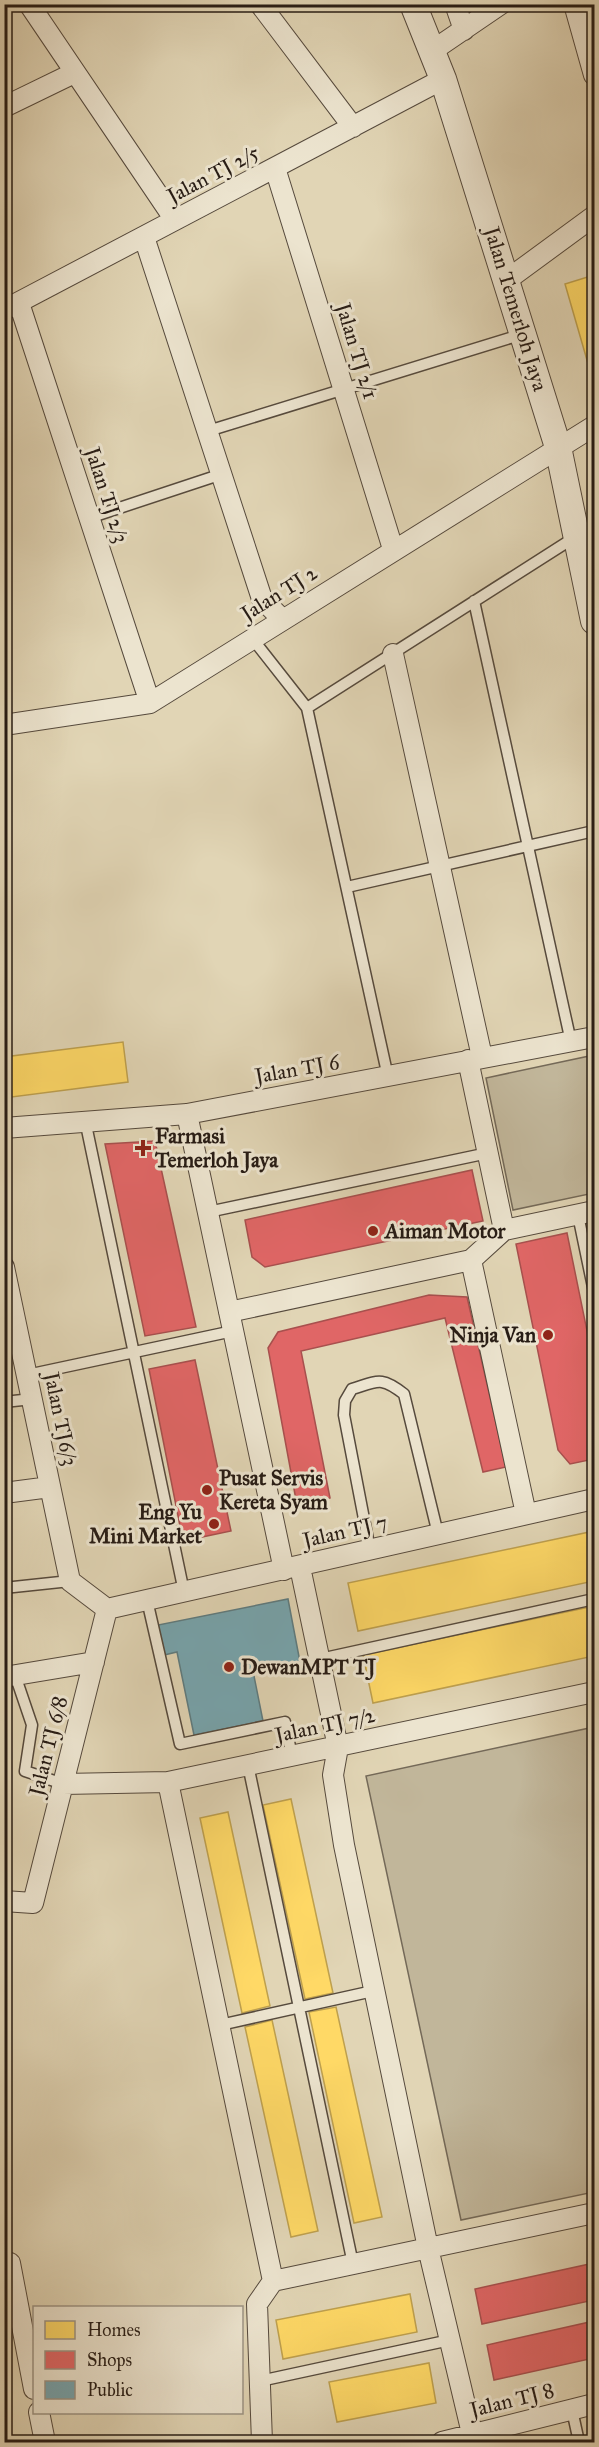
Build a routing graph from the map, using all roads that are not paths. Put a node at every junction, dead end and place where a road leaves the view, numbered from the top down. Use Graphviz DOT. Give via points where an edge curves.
graph roads {
  1 [pos="29,4"];
  2 [pos="260,4"];
  3 [pos="413,4"];
  4 [pos="454,4"];
  5 [pos="501,4"];
  6 [pos="574,4"];
  7 [pos="464,30"];
  8 [pos="432,51"];
  9 [pos="74,73"];
  10 [pos="594,75"];
  11 [pos="443,79"];
  12 [pos="4,107"];
  13 [pos="353,127"];
  14 [pos="275,168"];
  15 [pos="594,216"];
  16 [pos="175,220"];
  17 [pos="144,237"];
  18 [pos="507,280"];
  19 [pos="12,306"];
  20 [pos="524,334"];
  21 [pos="344,389"];
  22 [pos="594,426"];
  23 [pos="208,431"];
  24 [pos="558,447"];
  25 [pos="222,474"];
  26 [pos="89,518"];
  27 [pos="585,530"];
  28 [pos="393,549"];
  29 [pos="474,601"];
  30 [pos="282,620"];
  31 [pos="594,621"];
  32 [pos="252,638"];
  33 [pos="393,654"];
  34 [pos="150,703"];
  35 [pos="307,708"];
  36 [pos="6,721"];
  37 [pos="594,831"];
  38 [pos="528,847"];
  39 [pos="440,867"];
  40 [pos="346,887"];
  41 [pos="594,1037"];
  42 [pos="571,1042"];
  43 [pos="475,1058"];
  44 [pos="388,1077"];
  45 [pos="187,1114"];
  46 [pos="85,1120"];
  47 [pos="4,1128"];
  48 [pos="488,1153"];
  49 [pos="208,1212"];
  50 [pos="586,1213"];
  51 [pos="504,1230"];
  52 [pos="471,1260"];
  53 [pos="4,1267"];
  54 [pos="594,1292"];
  55 [pos="9,1311"];
  56 [pos="231,1322"];
  57 [pos="134,1352"];
  58 [pos="27,1375"];
  59 [pos="32,1399"];
  60 [pos="4,1402"];
  61 [pos="51,1487"];
  62 [pos="4,1493"];
  63 [pos="594,1499"];
  64 [pos="526,1514"];
  65 [pos="438,1534"];
  66 [pos="370,1550"];
  67 [pos="292,1568"];
  68 [pos="70,1581"];
  69 [pos="4,1588"];
  70 [pos="184,1592"];
  71 [pos="594,1599"];
  72 [pos="147,1600"];
  73 [pos="107,1610"];
  74 [pos="320,1659"];
  75 [pos="94,1662"];
  76 [pos="10,1676"];
  77 [pos="594,1692"];
  78 [pos="338,1747"];
  79 [pos="292,1756"];
  80 [pos="248,1765"];
  81 [pos="168,1782"];
  82 [pos="63,1784"];
  83 [pos="4,1901"];
  84 [pos="374,1991"];
  85 [pos="300,2008"];
  86 [pos="220,2025"];
  87 [pos="594,2213"];
  88 [pos="428,2248"];
  89 [pos="7,2263"];
  90 [pos="353,2264"];
  91 [pos="273,2281"];
  92 [pos="450,2340"];
  93 [pos="260,2381"];
  94 [pos="33,2384"];
  95 [pos="594,2404"];
  96 [pos="572,2410"];
  97 [pos="39,2414"];
  98 [pos="473,2439"];
  99 [pos="45,2442"];
  100 [pos="262,2442"];
  101 [pos="442,2442"];
  102 [pos="579,2442"];
  1 -- 9 [label="street"];
  2 -- 13 [label="street"];
  3 -- 8 [label="street, Jalan Temerloh Jaya"];
  4 -- 7 [label="street"];
  5 -- 7 [label="street"];
  6 -- 10 [label="street"];
  7 -- 8 [label="street"];
  8 -- 11 [label="street, Jalan Temerloh Jaya"];
  9 -- 12 [label="street"];
  9 -- 16 [label="street"];
  11 -- 13 [label="street, Jalan TJ 2/5"];
  11 -- 18 [label="street, Jalan Temerloh Jaya"];
  13 -- 14 [label="street, Jalan TJ 2/5"];
  14 -- 16 [label="street, Jalan TJ 2/5"];
  14 -- 21 [label="street, Jalan TJ 2/1"];
  15 -- 18 [label="street"];
  16 -- 17 [label="street, Jalan TJ 2/5"];
  17 -- 19 [label="street, Jalan TJ 2/5"];
  17 -- 23 [label="street"];
  18 -- 20 [label="street, Jalan Temerloh Jaya"];
  19 -- 26 [label="street, Jalan TJ 2/3"];
  20 -- 21 [label="lane"];
  20 -- 24 [label="street, Jalan Temerloh Jaya"];
  21 -- 23 [label="lane"];
  21 -- 28 [label="street, Jalan TJ 2/1"];
  22 -- 24 [label="street, Jalan TJ 2"];
  23 -- 25 [label="street"];
  24 -- 27 [label="street, Jalan Temerloh Jaya"];
  24 -- 28 [label="street, Jalan TJ 2"];
  25 -- 26 [label="lane"];
  25 -- 30 [label="street" via="262,599"];
  26 -- 34 [label="street, Jalan TJ 2/3"];
  27 -- 29 [label="lane"];
  27 -- 31 [label="street, Jalan Temerloh Jaya"];
  28 -- 30 [label="street, Jalan TJ 2"];
  29 -- 33 [label="lane"];
  29 -- 38 [label="lane"];
  30 -- 32 [label="street, Jalan TJ 2"];
  32 -- 34 [label="street, Jalan TJ 2"];
  32 -- 35 [label="lane"];
  33 -- 35 [label="lane"];
  33 -- 39 [label="street"];
  34 -- 36 [label="street, Jalan TJ 2"];
  35 -- 40 [label="lane"];
  37 -- 38 [label="lane"];
  38 -- 39 [label="lane"];
  38 -- 42 [label="lane"];
  39 -- 40 [label="lane"];
  39 -- 43 [label="street"];
  40 -- 44 [label="lane"];
  41 -- 42 [label="street, Jalan TJ 6"];
  42 -- 43 [label="street, Jalan TJ 6"];
  43 -- 44 [label="street, Jalan TJ 6"];
  43 -- 48 [label="street"];
  44 -- 45 [label="street, Jalan TJ 6"];
  45 -- 46 [label="street, Jalan TJ 6"];
  45 -- 49 [label="street"];
  46 -- 47 [label="street, Jalan TJ 6"];
  46 -- 57 [label="lane"];
  48 -- 49 [label="lane"];
  48 -- 51 [label="street"];
  49 -- 56 [label="street"];
  50 -- 51 [label="street"];
  50 -- 54 [label="lane"];
  51 -- 52 [label="street"];
  52 -- 56 [label="street"];
  52 -- 64 [label="street"];
  53 -- 55 [label="street, Jalan TJ6/3"];
  55 -- 58 [label="street, Jalan TJ6/3"];
  56 -- 57 [label="lane"];
  56 -- 67 [label="street"];
  57 -- 58 [label="lane"];
  57 -- 70 [label="lane"];
  58 -- 59 [label="street, Jalan TJ6/3"];
  59 -- 60 [label="lane"];
  59 -- 61 [label="street, Jalan TJ6/3"];
  61 -- 62 [label="street"];
  61 -- 68 [label="street, Jalan TJ6/3"];
  63 -- 64 [label="street, Jalan TJ 7"];
  64 -- 65 [label="street, Jalan TJ 7"];
  65 -- 66 [label="street, Jalan TJ 7"];
  65 -- 66 [label="lane" via="404,1394 381,1380 352,1389 345,1401"];
  66 -- 67 [label="street, Jalan TJ 7"];
  67 -- 70 [label="street, Jalan TJ 7"];
  67 -- 74 [label="street"];
  68 -- 69 [label="lane"];
  68 -- 73 [label="street"];
  70 -- 72 [label="street, Jalan TJ 7"];
  71 -- 74 [label="lane"];
  72 -- 73 [label="street, Jalan TJ 7"];
  72 -- 79 [label="lane" via="180,1744 285,1722"];
  73 -- 75 [label="street, Jalan TJ 6/8"];
  74 -- 78 [label="street"];
  75 -- 76 [label="street"];
  75 -- 82 [label="street, Jalan TJ 6/8"];
  76 -- 82 [label="lane" via="32,1725 25,1772"];
  77 -- 78 [label="street, Jalan TJ 7/2"];
  78 -- 79 [label="street, Jalan TJ 7/2"];
  78 -- 84 [label="street" via="333,1775"];
  79 -- 80 [label="street, Jalan TJ 7/2"];
  80 -- 81 [label="street, Jalan TJ 7/2"];
  80 -- 85 [label="lane"];
  81 -- 82 [label="street, Jalan TJ 7/2"];
  81 -- 86 [label="street"];
  82 -- 83 [label="street, Jalan TJ 6/8" via="33,1903"];
  84 -- 85 [label="lane"];
  84 -- 88 [label="street"];
  85 -- 86 [label="lane"];
  85 -- 90 [label="lane"];
  86 -- 91 [label="street"];
  87 -- 88 [label="street"];
  88 -- 90 [label="street"];
  88 -- 92 [label="street"];
  89 -- 94 [label="street"];
  90 -- 91 [label="street"];
  91 -- 93 [label="street" via="257,2304"];
  92 -- 93 [label="lane"];
  92 -- 98 [label="street"];
  93 -- 100 [label="street"];
  95 -- 96 [label="street, Jalan TJ 8"];
  96 -- 98 [label="street, Jalan TJ 8"];
  96 -- 102 [label="lane"];
  97 -- 99 [label="street"];
  98 -- 101 [label="street, Jalan TJ 8"];
}
